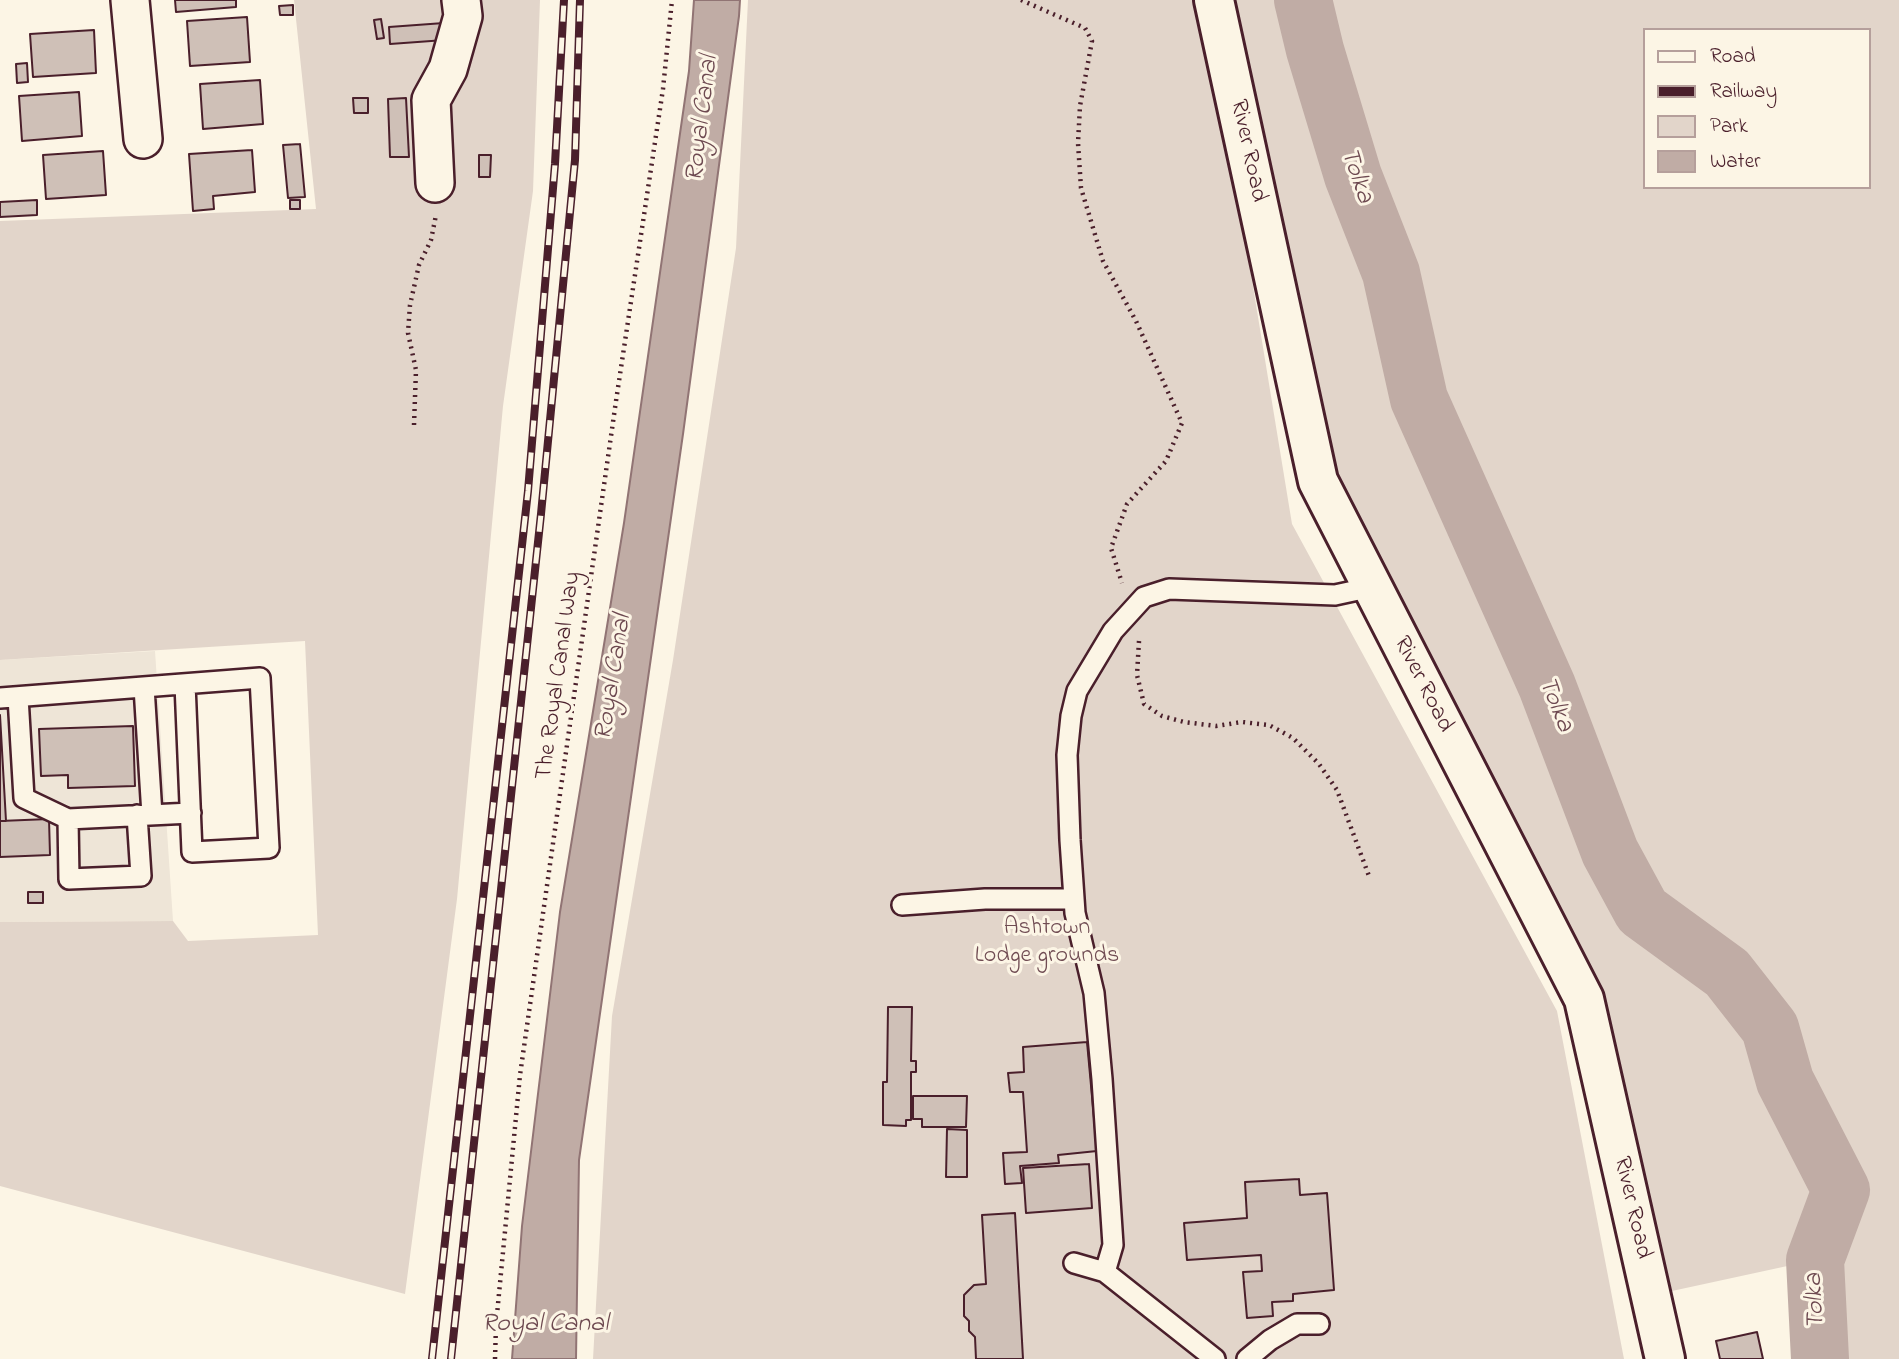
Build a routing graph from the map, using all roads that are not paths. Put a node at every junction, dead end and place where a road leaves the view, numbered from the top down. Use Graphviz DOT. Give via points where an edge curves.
graph roads {
  1 [pos="130,0"];
  2 [pos="461,0"];
  3 [pos="1213,0"];
  4 [pos="143,139"];
  5 [pos="435,183"];
  6 [pos="1372,587"];
  7 [pos="185,684"];
  8 [pos="144,687"];
  9 [pos="9,697"];
  10 [pos="191,813"];
  11 [pos="144,815"];
  12 [pos="68,819"];
  13 [pos="1074,899"];
  14 [pos="902,905"];
  15 [pos="1074,1263"];
  16 [pos="1105,1272"];
  17 [pos="1319,1324"];
  18 [pos="1215,1359"];
  19 [pos="1247,1359"];
  20 [pos="1665,1359"];
  1 -- 4 [label="street"];
  2 -- 5 [label="street" via="463,16 447,69 430,100"];
  3 -- 6 [label="main road, River Road" via="1318,481"];
  6 -- 13 [label="lane" via="1335,595 1169,589 1138,602 1113,631 1077,691 1071,716 1067,755"];
  6 -- 20 [label="main road, River Road" via="1584,999"];
  7 -- 8 [label="lane"];
  7 -- 10 [label="lane"];
  7 -- 10 [label="lane" via="261,678 269,848 192,852"];
  8 -- 9 [label="lane"];
  8 -- 11 [label="lane"];
  9 -- 12 [label="lane" via="24,798"];
  10 -- 11 [label="lane"];
  11 -- 12 [label="lane"];
  11 -- 12 [label="lane" via="141,876 69,879"];
  13 -- 14 [label="lane"];
  13 -- 16 [label="lane" via="1094,993 1102,1079 1113,1245"];
  15 -- 16 [label="lane"];
  16 -- 18 [label="lane"];
  17 -- 19 [label="lane" via="1297,1324"];
}
